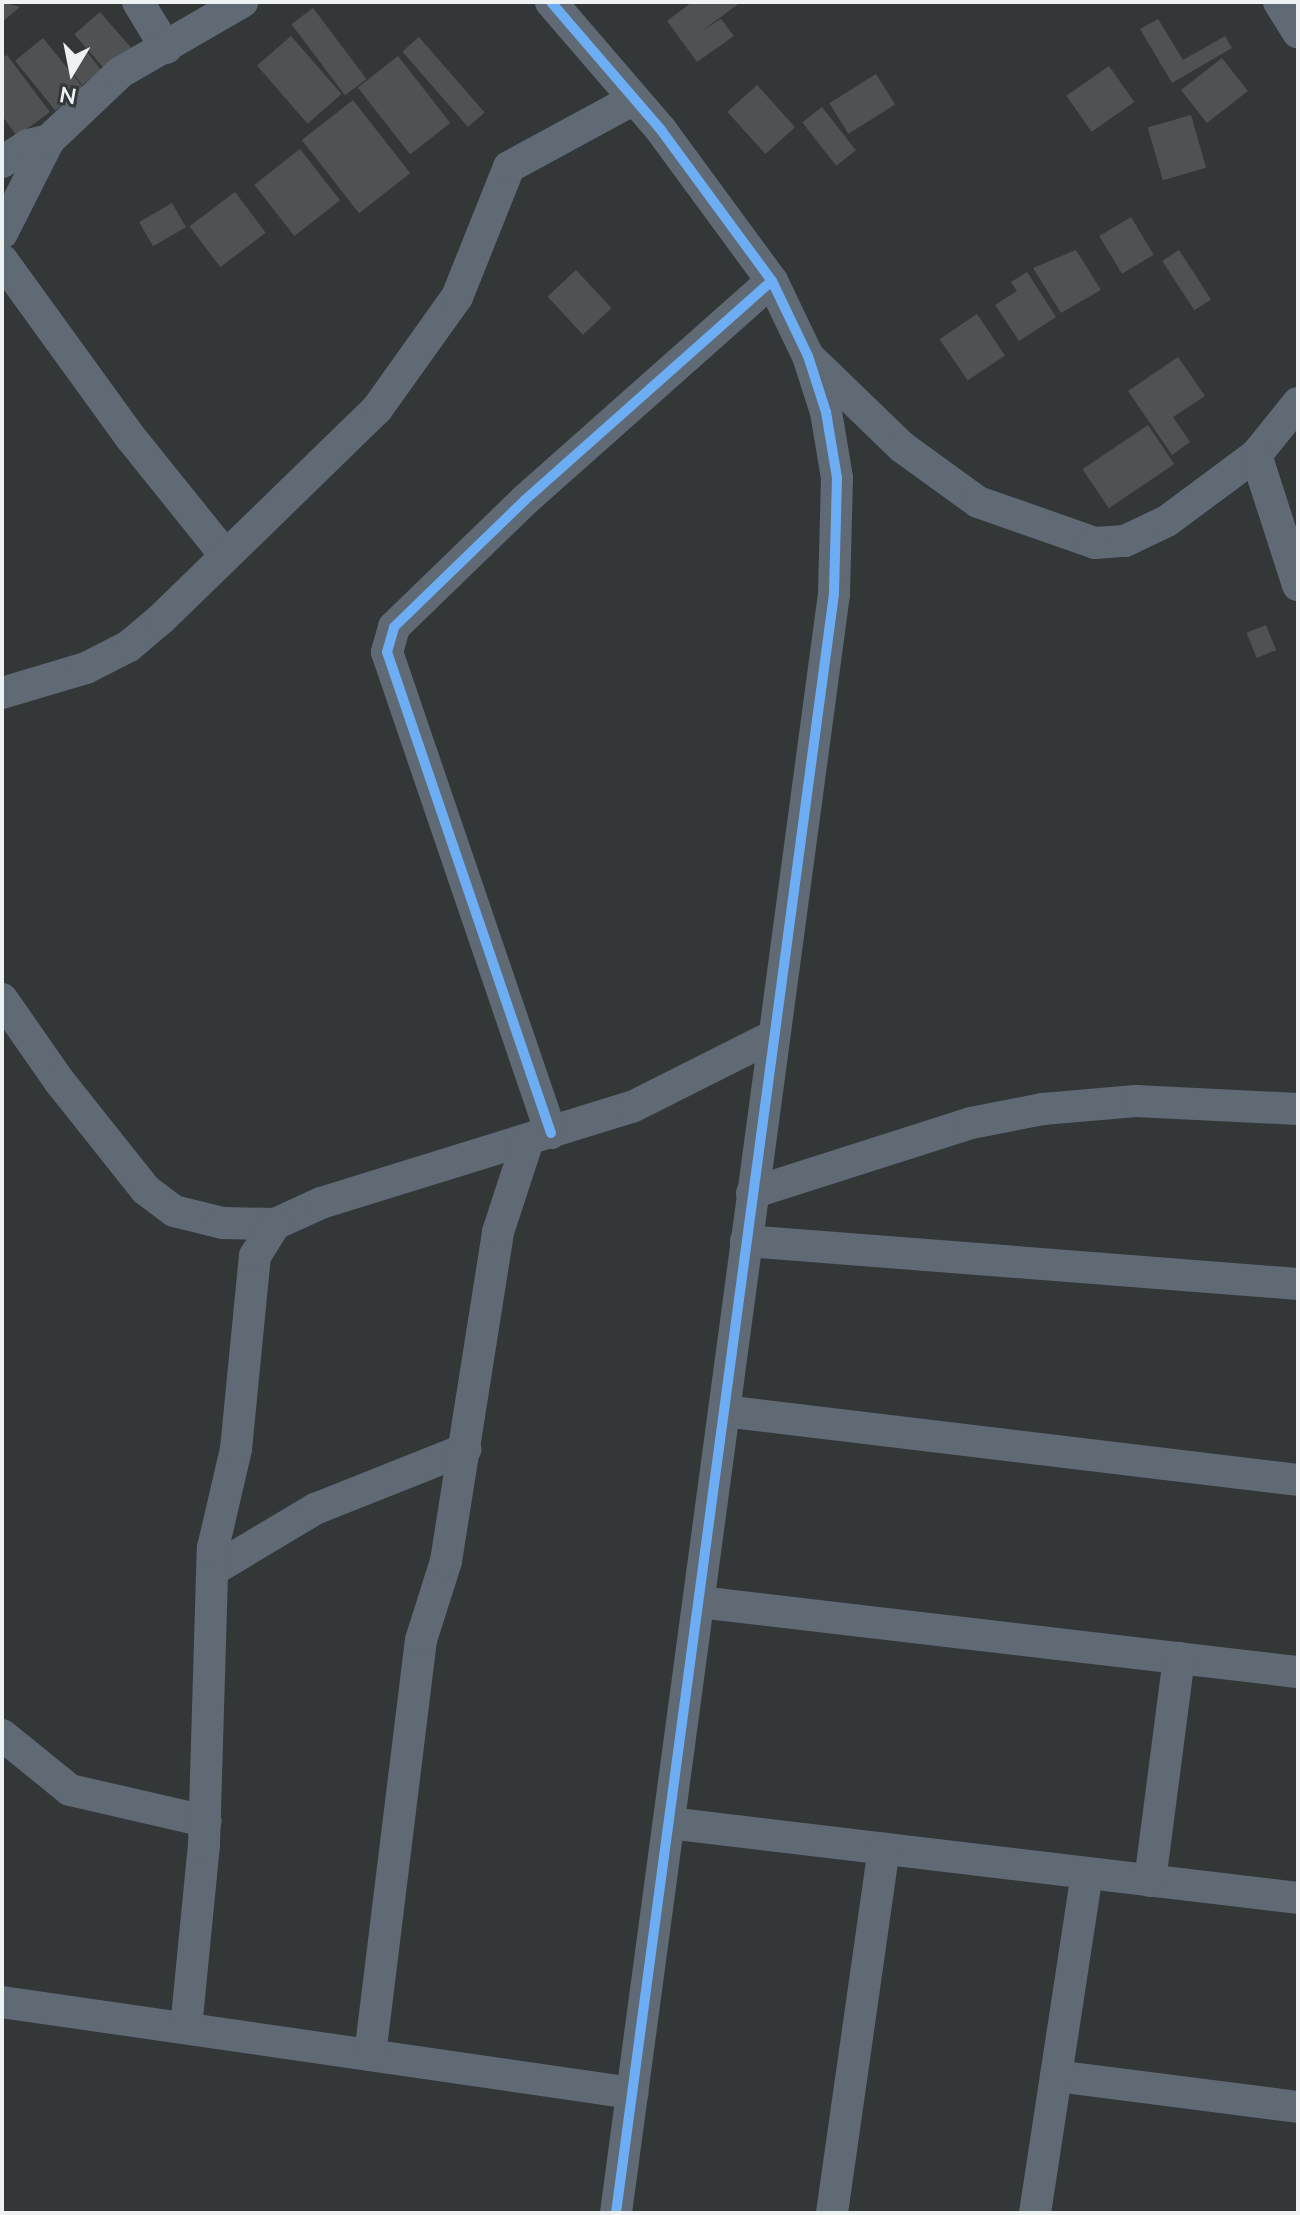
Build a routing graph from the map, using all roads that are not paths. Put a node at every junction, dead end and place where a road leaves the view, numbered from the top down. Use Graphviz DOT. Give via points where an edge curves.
graph roads {
  1 [pos="138,2"];
  2 [pos="242,2"];
  3 [pos="551,2"];
  4 [pos="1279,2"];
  5 [pos="1298,32"];
  6 [pos="166,48"];
  7 [pos="634,99"];
  8 [pos="49,140"];
  9 [pos="2,162"];
  10 [pos="2,233"];
  11 [pos="2,260"];
  12 [pos="772,281"];
  13 [pos="808,356"];
  14 [pos="1298,403"];
  15 [pos="1256,455"];
  16 [pos="225,555"];
  17 [pos="1298,585"];
  18 [pos="2,693"];
  19 [pos="2,999"];
  20 [pos="773,1036"];
  21 [pos="1298,1109"];
  22 [pos="540,1137"];
  23 [pos="752,1193"];
  24 [pos="275,1224"];
  25 [pos="746,1241"];
  26 [pos="1298,1284"];
  27 [pos="724,1411"];
  28 [pos="466,1449"];
  29 [pos="1298,1480"];
  30 [pos="213,1570"];
  31 [pos="699,1602"];
  32 [pos="1179,1658"];
  33 [pos="1298,1672"];
  34 [pos="2,1735"];
  35 [pos="205,1821"];
  36 [pos="669,1823"];
  37 [pos="884,1849"];
  38 [pos="1087,1873"];
  39 [pos="1150,1881"];
  40 [pos="1298,1898"];
  41 [pos="2,2002"];
  42 [pos="186,2028"];
  43 [pos="370,2055"];
  44 [pos="1056,2076"];
  45 [pos="632,2093"];
  46 [pos="1298,2107"];
  47 [pos="616,2213"];
  48 [pos="832,2213"];
  49 [pos="1035,2213"];
  1 -- 6 [label="street"];
  2 -- 6 [label="street"];
  3 -- 7 [label="street"];
  4 -- 5 [label="street"];
  6 -- 8 [label="street" via="121,72"];
  7 -- 12 [label="street"];
  7 -- 16 [label="street" via="509,167 457,297 428,341 377,409"];
  8 -- 9 [label="street" via="28,145"];
  8 -- 10 [label="street"];
  11 -- 16 [label="street" via="131,438"];
  12 -- 13 [label="street"];
  12 -- 22 [label="street" via="525,500 394,627 387,652"];
  13 -- 15 [label="street" via="902,447 978,502 1095,543 1125,541 1167,521"];
  13 -- 20 [label="street" via="826,412 837,478 834,594"];
  14 -- 15 [label="street"];
  15 -- 17 [label="street"];
  16 -- 18 [label="street" via="129,646 86,668"];
  19 -- 24 [label="street" via="146,1190 174,1211 223,1223"];
  20 -- 22 [label="street" via="632,1107"];
  20 -- 23 [label="street"];
  21 -- 23 [label="street" via="1136,1101 1043,1109 971,1123"];
  22 -- 24 [label="street" via="321,1203"];
  22 -- 28 [label="street" via="498,1232"];
  23 -- 25 [label="street"];
  24 -- 30 [label="street" via="255,1256 236,1449"];
  25 -- 26 [label="street"];
  25 -- 27 [label="street"];
  27 -- 29 [label="street"];
  27 -- 31 [label="street"];
  28 -- 30 [label="street" via="315,1509"];
  28 -- 43 [label="street" via="446,1561 421,1640"];
  30 -- 35 [label="street"];
  31 -- 32 [label="street"];
  31 -- 36 [label="street"];
  32 -- 33 [label="street"];
  32 -- 39 [label="street"];
  34 -- 35 [label="street" via="70,1790"];
  35 -- 42 [label="street"];
  36 -- 37 [label="street"];
  36 -- 45 [label="street"];
  37 -- 38 [label="street"];
  37 -- 48 [label="street"];
  38 -- 39 [label="street"];
  38 -- 44 [label="street"];
  39 -- 40 [label="street"];
  41 -- 42 [label="street"];
  42 -- 43 [label="street"];
  43 -- 45 [label="street"];
  44 -- 46 [label="street"];
  44 -- 49 [label="street"];
  45 -- 47 [label="street"];
}
